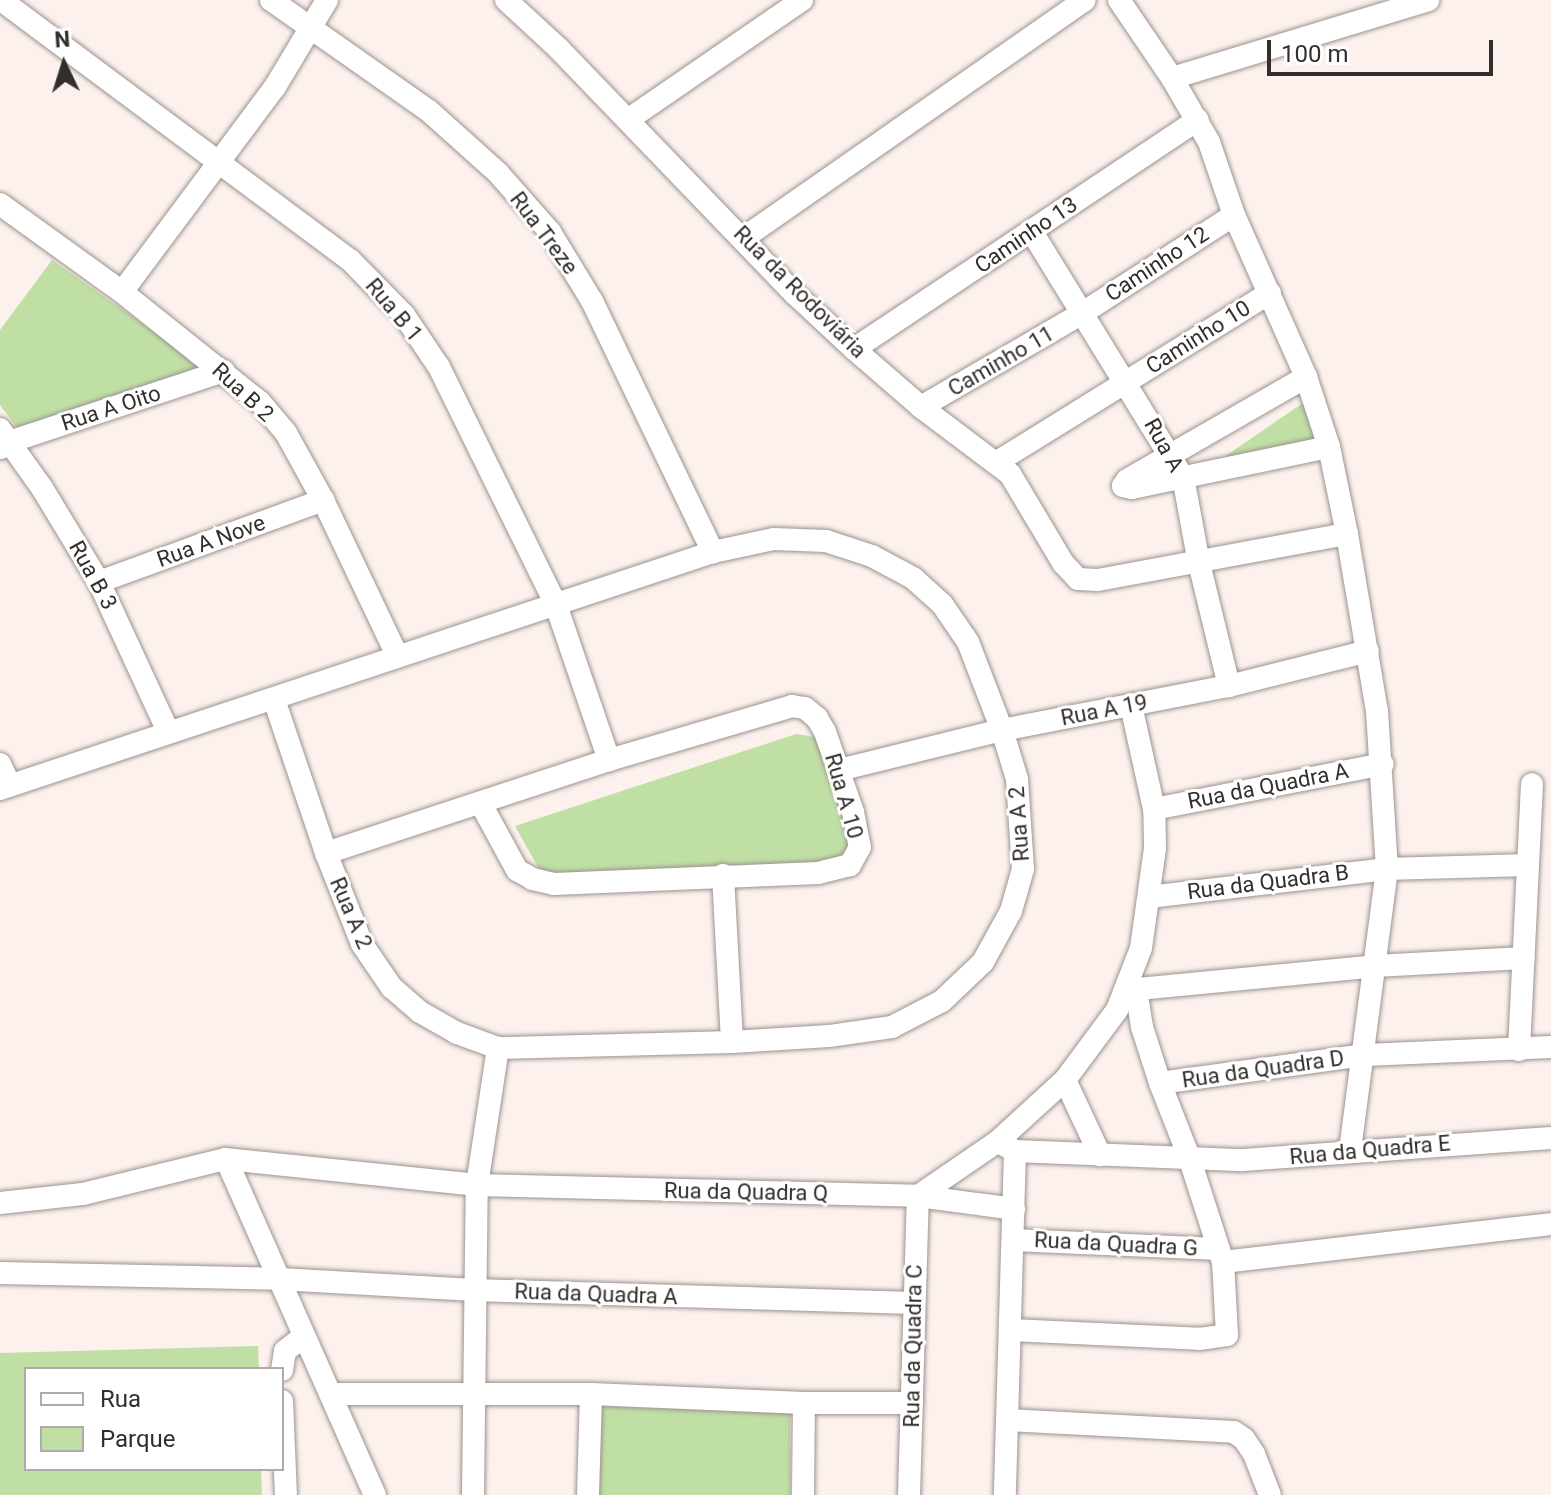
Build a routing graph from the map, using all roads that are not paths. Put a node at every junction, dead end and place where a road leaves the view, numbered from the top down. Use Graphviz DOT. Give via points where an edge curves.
graph roads {
  1 [pos="1,0"];
  2 [pos="271,0"];
  3 [pos="327,0"];
  4 [pos="506,0"];
  5 [pos="802,0"];
  6 [pos="1085,0"];
  7 [pos="1119,0"];
  8 [pos="1428,0"];
  9 [pos="311,30"];
  10 [pos="1172,78"];
  11 [pos="629,119"];
  12 [pos="1198,120"];
  13 [pos="219,163"];
  14 [pos="0,204"];
  15 [pos="1234,215"];
  16 [pos="1032,232"];
  17 [pos="745,237"];
  18 [pos="122,292"];
  19 [pos="1270,293"];
  20 [pos="1081,314"];
  21 [pos="854,349"];
  22 [pos="224,371"];
  23 [pos="1306,377"];
  24 [pos="1126,381"];
  25 [pos="921,407"];
  26 [pos="4,440"];
  27 [pos="1329,447"];
  28 [pos="1173,455"];
  29 [pos="997,462"];
  30 [pos="1183,477"];
  31 [pos="323,500"];
  32 [pos="1347,534"];
  33 [pos="713,552"];
  34 [pos="1199,563"];
  35 [pos="99,582"];
  36 [pos="556,605"];
  37 [pos="1368,651"];
  38 [pos="397,655"];
  39 [pos="1229,686"];
  40 [pos="274,699"];
  41 [pos="1131,705"];
  42 [pos="1002,730"];
  43 [pos="168,731"];
  44 [pos="609,760"];
  45 [pos="0,764"];
  46 [pos="1383,764"];
  47 [pos="839,770"];
  48 [pos="1532,784"];
  49 [pos="5,787"];
  50 [pos="481,804"];
  51 [pos="1154,809"];
  52 [pos="326,853"];
  53 [pos="1527,865"];
  54 [pos="1387,869"];
  55 [pos="723,875"];
  56 [pos="1149,897"];
  57 [pos="1524,958"];
  58 [pos="1375,966"];
  59 [pos="1132,990"];
  60 [pos="732,1042"];
  61 [pos="1551,1047"];
  62 [pos="498,1048"];
  63 [pos="1519,1050"];
  64 [pos="1365,1055"];
  65 [pos="1065,1080"];
  66 [pos="1160,1083"];
  67 [pos="1551,1138"];
  68 [pos="1006,1146"];
  69 [pos="1350,1151"];
  70 [pos="1100,1155"];
  71 [pos="1189,1157"];
  72 [pos="226,1159"];
  73 [pos="477,1185"];
  74 [pos="918,1196"];
  75 [pos="0,1203"];
  76 [pos="1014,1209"];
  77 [pos="1551,1224"];
  78 [pos="1013,1240"];
  79 [pos="1221,1255"];
  80 [pos="0,1273"];
  81 [pos="279,1279"];
  82 [pos="475,1290"];
  83 [pos="912,1303"];
  84 [pos="1011,1330"];
  85 [pos="304,1336"];
  86 [pos="282,1367"];
  87 [pos="331,1394"];
  88 [pos="475,1394"];
  89 [pos="591,1394"];
  90 [pos="804,1403"];
  91 [pos="912,1403"];
  92 [pos="1007,1420"];
  93 [pos="284,1448"];
  94 [pos="286,1495"];
  95 [pos="375,1495"];
  96 [pos="473,1495"];
  97 [pos="588,1495"];
  98 [pos="803,1495"];
  99 [pos="909,1495"];
  100 [pos="1005,1495"];
  101 [pos="1270,1495"];
  1 -- 13 [label="street, Rua B 1"];
  2 -- 9 [label="street, Rua Treze"];
  3 -- 9 [label="street"];
  4 -- 11 [label="street, Rua da Rodoviária"];
  5 -- 11 [label="street"];
  6 -- 17 [label="street"];
  7 -- 10 [label="street"];
  8 -- 10 [label="street"];
  9 -- 13 [label="street"];
  9 -- 33 [label="street, Rua Treze" via="429,111 498,173 550,232 592,301"];
  10 -- 12 [label="street"];
  11 -- 17 [label="street, Rua da Rodoviária"];
  12 -- 15 [label="street"];
  12 -- 16 [label="street, Caminho 13"];
  13 -- 18 [label="street"];
  13 -- 36 [label="street, Rua B 1" via="350,260 404,315 439,367"];
  14 -- 18 [label="street, Rua B 2"];
  15 -- 19 [label="street"];
  15 -- 20 [label="street, Caminho 12"];
  16 -- 20 [label="street, Rua A"];
  16 -- 21 [label="street, Caminho 13"];
  17 -- 21 [label="street, Rua da Rodoviária"];
  18 -- 22 [label="street, Rua B 2"];
  19 -- 23 [label="street"];
  19 -- 24 [label="street, Caminho 10"];
  20 -- 24 [label="street, Rua A"];
  20 -- 25 [label="street, Caminho 11"];
  21 -- 25 [label="street, Rua da Rodoviária"];
  22 -- 26 [label="street, Rua A Oito"];
  22 -- 31 [label="street, Rua B 2" via="286,433"];
  23 -- 27 [label="street"];
  23 -- 28 [label="street"];
  24 -- 28 [label="street, Rua A"];
  24 -- 29 [label="street, Caminho 10"];
  25 -- 29 [label="street, Rua da Rodoviária"];
  26 -- 35 [label="street, Rua B 3"];
  27 -- 30 [label="street"];
  27 -- 32 [label="street"];
  28 -- 30 [label="street, Rua A"];
  28 -- 30 [label="street" via="1123,486"];
  29 -- 34 [label="street, Rua da Rodoviária" via="1022,490 1063,563 1078,579"];
  30 -- 34 [label="street, Rua A"];
  31 -- 35 [label="street, Rua A Nove"];
  31 -- 38 [label="street, Rua B 2"];
  32 -- 34 [label="street"];
  32 -- 37 [label="street"];
  33 -- 36 [label="street, Rua A 2"];
  33 -- 42 [label="street, Rua A 2" via="774,539 826,541 872,556 913,578 942,604 968,642"];
  34 -- 39 [label="street, Rua A"];
  35 -- 43 [label="street, Rua B 3"];
  36 -- 38 [label="street, Rua A 2"];
  36 -- 44 [label="street, Rua B 1"];
  37 -- 39 [label="street, Rua A 19"];
  37 -- 46 [label="street"];
  38 -- 40 [label="street, Rua A 2"];
  39 -- 41 [label="street, Rua A 19"];
  40 -- 43 [label="street, Rua A 2"];
  40 -- 52 [label="street, Rua A 2"];
  41 -- 42 [label="street, Rua A 19"];
  41 -- 51 [label="street"];
  42 -- 47 [label="street, Rua A 19"];
  42 -- 60 [label="street, Rua A 2" via="1017,779 1023,869 1011,911 983,962 942,1001 892,1027"];
  43 -- 49 [label="street, Rua A 2"];
  44 -- 47 [label="street, Rua A 10" via="792,706 817,718"];
  44 -- 50 [label="street, Rua A 10"];
  45 -- 49 [label="street"];
  46 -- 51 [label="street, Rua da Quadra A"];
  46 -- 54 [label="street"];
  47 -- 55 [label="street, Rua A 10" via="859,832 860,847 850,865 818,873"];
  48 -- 53 [label="street"];
  50 -- 52 [label="street, Rua A 10"];
  50 -- 55 [label="street, Rua A 10" via="505,853 517,870 533,879 554,884"];
  51 -- 56 [label="street"];
  52 -- 62 [label="street, Rua A 2" via="362,944 392,988 457,1033"];
  53 -- 54 [label="street, Rua da Quadra B"];
  53 -- 57 [label="street"];
  54 -- 56 [label="street, Rua da Quadra B"];
  54 -- 58 [label="street"];
  55 -- 60 [label="street"];
  56 -- 59 [label="street"];
  57 -- 58 [label="street"];
  57 -- 63 [label="street"];
  58 -- 59 [label="street"];
  58 -- 64 [label="street"];
  59 -- 65 [label="street"];
  59 -- 66 [label="street"];
  60 -- 62 [label="street, Rua A 2"];
  61 -- 63 [label="street, Rua da Quadra D"];
  62 -- 73 [label="street"];
  63 -- 64 [label="street, Rua da Quadra D"];
  64 -- 66 [label="street, Rua da Quadra D"];
  64 -- 69 [label="street"];
  65 -- 68 [label="street"];
  65 -- 70 [label="street"];
  66 -- 71 [label="street"];
  67 -- 69 [label="street, Rua da Quadra E"];
  68 -- 70 [label="street, Rua da Quadra E"];
  68 -- 74 [label="street"];
  68 -- 76 [label="street"];
  69 -- 71 [label="street, Rua da Quadra E" via="1243,1160"];
  70 -- 71 [label="street, Rua da Quadra E"];
  71 -- 79 [label="street"];
  72 -- 73 [label="street, Rua da Quadra Q"];
  72 -- 75 [label="street, Rua da Quadra Q" via="83,1194"];
  72 -- 81 [label="street"];
  73 -- 74 [label="street, Rua da Quadra Q"];
  73 -- 82 [label="street"];
  74 -- 76 [label="street, Rua da Quadra Q"];
  74 -- 83 [label="street, Rua da Quadra C"];
  76 -- 78 [label="street"];
  77 -- 79 [label="street, Rua da Quadra G"];
  78 -- 79 [label="street, Rua da Quadra G"];
  78 -- 84 [label="street"];
  79 -- 84 [label="street" via="1229,1320 1227,1335 1221,1338"];
  80 -- 81 [label="street, Rua da Quadra A"];
  81 -- 82 [label="street, Rua da Quadra A"];
  81 -- 85 [label="street"];
  82 -- 83 [label="street, Rua da Quadra A"];
  82 -- 88 [label="street"];
  83 -- 91 [label="street, Rua da Quadra C"];
  84 -- 92 [label="street"];
  85 -- 86 [label="street" via="285,1351"];
  85 -- 87 [label="street"];
  87 -- 88 [label="street"];
  87 -- 95 [label="street"];
  88 -- 89 [label="street"];
  88 -- 96 [label="street"];
  89 -- 90 [label="street"];
  89 -- 97 [label="street"];
  90 -- 91 [label="street"];
  90 -- 98 [label="street"];
  91 -- 99 [label="street, Rua da Quadra C"];
  92 -- 100 [label="street"];
  92 -- 101 [label="street" via="1234,1432 1254,1454"];
  93 -- 94 [label="street"];
}
